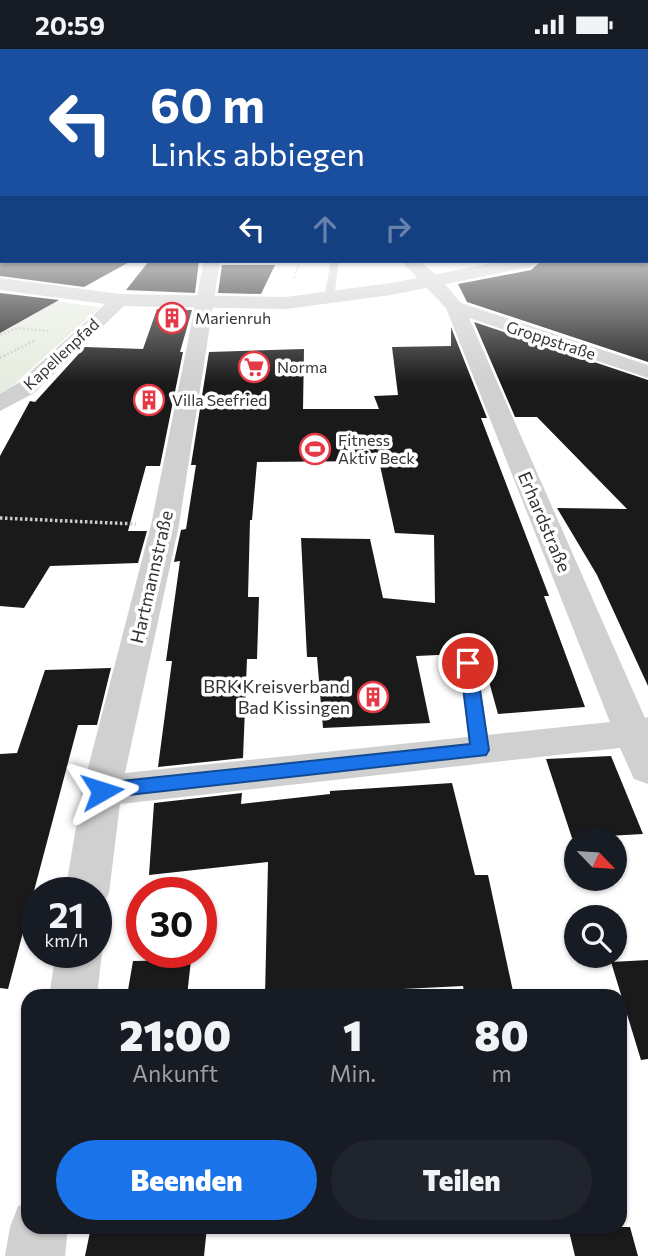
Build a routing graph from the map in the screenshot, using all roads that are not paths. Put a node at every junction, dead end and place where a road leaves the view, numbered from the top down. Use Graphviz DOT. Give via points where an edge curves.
graph roads {
  1 [pos="210,270"];
  2 [pos="333,270"];
  3 [pos="420,270"];
  4 [pos="482,270"];
  5 [pos="432,280"];
  6 [pos="0,284"];
  7 [pos="329,298"];
  8 [pos="120,300"];
  9 [pos="205,302"];
  10 [pos="455,307"];
  11 [pos="648,372"];
  12 [pos="0,404"];
  13 [pos="468,663"];
  14 [pos="640,733"];
  15 [pos="480,750"];
  16 [pos="648,769"];
  17 [pos="102,791"];
  18 [pos="90,877"];
  19 [pos="77,968"];
  20 [pos="74,989"];
  21 [pos="38,1234"];
  22 [pos="35,1256"];
  1 -- 9 [label="street, Hartmannstraße"];
  2 -- 7 [label="lane"];
  3 -- 5 [label="street, Erhardstraße"];
  4 -- 5 [label="street"];
  5 -- 7 [label="street"];
  5 -- 10 [label="street, Erhardstraße"];
  6 -- 8 [label="street"];
  7 -- 9 [label="street" via="286,303"];
  8 -- 9 [label="street"];
  8 -- 12 [label="street, Kapellenpfad" via="26,388"];
  9 -- 17 [label="street, Hartmannstraße" via="164,525"];
  10 -- 11 [label="street, Groppstraße"];
  10 -- 14 [label="street, Erhardstraße"];
  13 -- 15 [label="lane"];
  14 -- 15 [label="street"];
  14 -- 16 [label="street, Erhardstraße"];
  15 -- 17 [label="street"];
  17 -- 18 [label="street, Hartmannstraße"];
  19 -- 20 [label="street"];
  21 -- 22 [label="street"];
}
